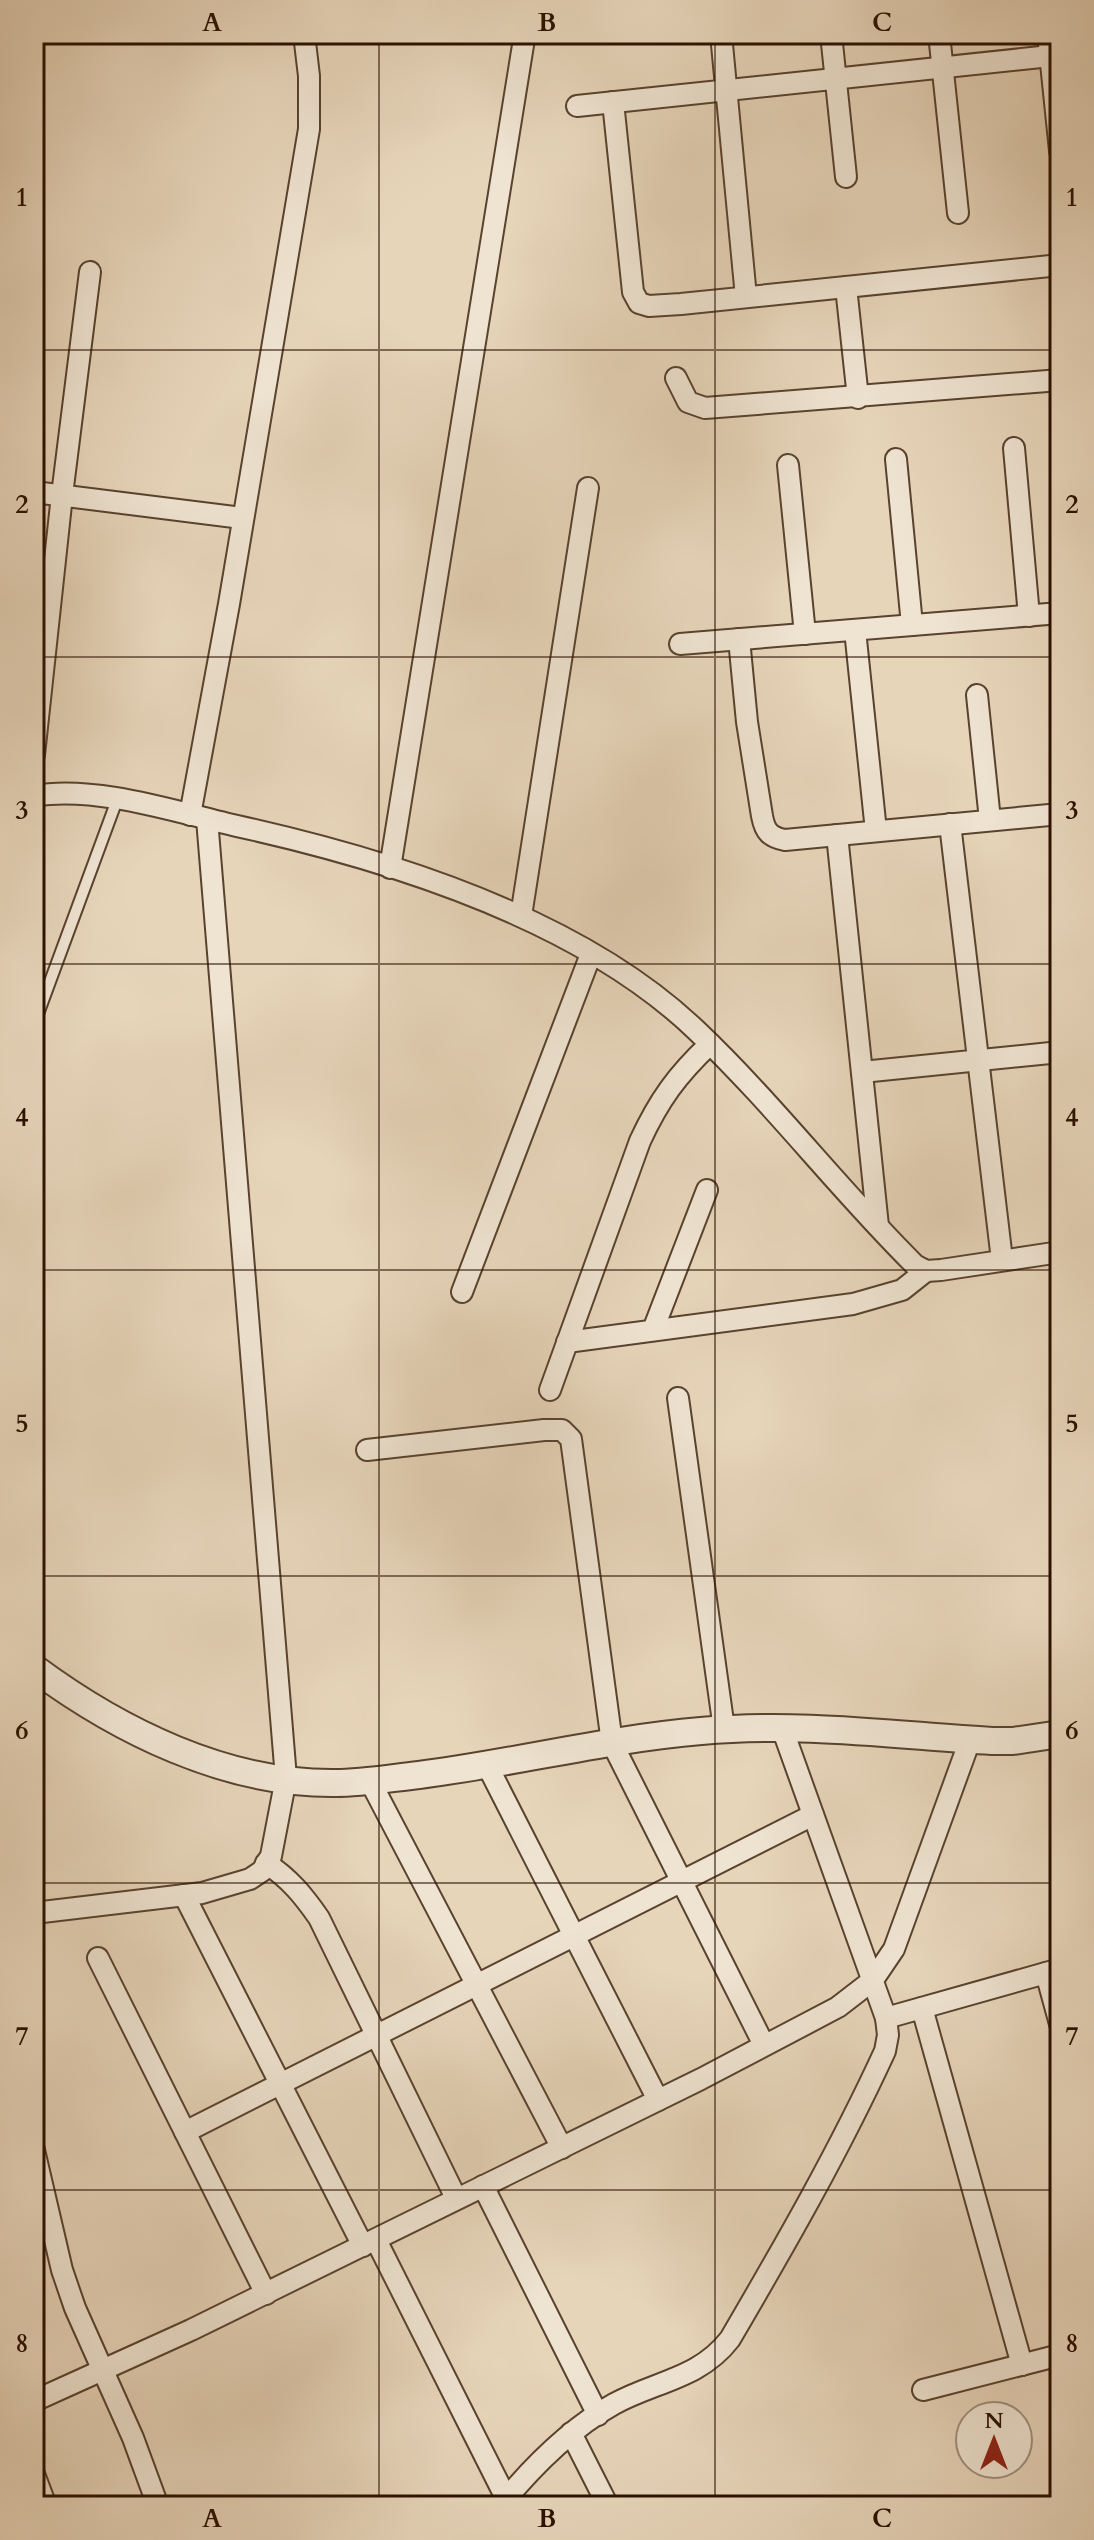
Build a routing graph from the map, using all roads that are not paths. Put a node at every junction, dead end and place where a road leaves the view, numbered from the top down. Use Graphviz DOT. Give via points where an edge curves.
graph roads {
  1 [pos="304,34"];
  2 [pos="721,34"];
  3 [pos="831,34"];
  4 [pos="939,34"];
  5 [pos="1048,34"];
  6 [pos="524,39"];
  7 [pos="1055,55"];
  8 [pos="943,67"];
  9 [pos="835,78"];
  10 [pos="727,90"];
  11 [pos="613,102"];
  12 [pos="577,106"];
  13 [pos="1060,151"];
  14 [pos="846,177"];
  15 [pos="958,213"];
  16 [pos="1060,265"];
  17 [pos="90,272"];
  18 [pos="846,287"];
  19 [pos="746,297"];
  20 [pos="676,378"];
  21 [pos="1060,380"];
  22 [pos="858,398"];
  23 [pos="1014,448"];
  24 [pos="896,459"];
  25 [pos="788,465"];
  26 [pos="588,488"];
  27 [pos="34,492"];
  28 [pos="62,495"];
  29 [pos="242,518"];
  30 [pos="1060,613"];
  31 [pos="1029,616"];
  32 [pos="912,625"];
  33 [pos="855,630"];
  34 [pos="805,634"];
  35 [pos="739,639"];
  36 [pos="680,644"];
  37 [pos="977,695"];
  38 [pos="34,755"];
  39 [pos="34,796"];
  40 [pos="117,800"];
  41 [pos="1060,814"];
  42 [pos="198,817"];
  43 [pos="990,820"];
  44 [pos="950,824"];
  45 [pos="876,831"];
  46 [pos="837,835"];
  47 [pos="390,868"];
  48 [pos="521,916"];
  49 [pos="591,954"];
  50 [pos="34,1025"];
  51 [pos="710,1044"];
  52 [pos="1060,1052"];
  53 [pos="976,1060"];
  54 [pos="862,1072"];
  55 [pos="707,1190"];
  56 [pos="878,1226"];
  57 [pos="1060,1252"];
  58 [pos="1002,1260"];
  59 [pos="926,1271"];
  60 [pos="462,1292"];
  61 [pos="653,1330"];
  62 [pos="567,1342"];
  63 [pos="550,1390"];
  64 [pos="678,1398"];
  65 [pos="367,1450"];
  66 [pos="34,1668"];
  67 [pos="782,1728"];
  68 [pos="724,1729"];
  69 [pos="1060,1734"];
  70 [pos="970,1740"];
  71 [pos="612,1743"];
  72 [pos="487,1765"];
  73 [pos="286,1778"];
  74 [pos="370,1781"];
  75 [pos="813,1815"];
  76 [pos="266,1863"];
  77 [pos="680,1880"];
  78 [pos="184,1895"];
  79 [pos="34,1913"];
  80 [pos="573,1936"];
  81 [pos="98,1958"];
  82 [pos="1053,1971"];
  83 [pos="873,1980"];
  84 [pos="477,1985"];
  85 [pos="922,2008"];
  86 [pos="886,2018"];
  87 [pos="1060,2024"];
  88 [pos="376,2036"];
  89 [pos="764,2045"];
  90 [pos="281,2085"];
  91 [pos="658,2100"];
  92 [pos="185,2132"];
  93 [pos="562,2148"];
  94 [pos="34,2150"];
  95 [pos="483,2186"];
  96 [pos="456,2198"];
  97 [pos="370,2243"];
  98 [pos="266,2294"];
  99 [pos="1060,2355"];
  100 [pos="1022,2365"];
  101 [pos="102,2370"];
  102 [pos="923,2390"];
  103 [pos="34,2401"];
  104 [pos="598,2415"];
  105 [pos="571,2433"];
  106 [pos="34,2474"];
  107 [pos="503,2502"];
  108 [pos="46,2506"];
  109 [pos="158,2506"];
  110 [pos="608,2506"];
  1 -- 29 [label="street" via="309,129"];
  2 -- 10 [label="street"];
  3 -- 9 [label="street"];
  4 -- 8 [label="street"];
  5 -- 7 [label="street"];
  6 -- 47 [label="street"];
  7 -- 8 [label="street"];
  7 -- 13 [label="street"];
  8 -- 9 [label="street"];
  8 -- 15 [label="street"];
  9 -- 10 [label="street"];
  9 -- 14 [label="street"];
  10 -- 11 [label="street"];
  10 -- 19 [label="street"];
  11 -- 12 [label="street"];
  11 -- 19 [label="street" via="633,292 639,303"];
  16 -- 18 [label="street"];
  17 -- 28 [label="street"];
  18 -- 19 [label="street"];
  18 -- 22 [label="street"];
  20 -- 22 [label="street" via="688,402 705,408"];
  21 -- 22 [label="street"];
  23 -- 31 [label="street"];
  24 -- 32 [label="street"];
  25 -- 34 [label="street"];
  26 -- 48 [label="street"];
  27 -- 28 [label="street"];
  28 -- 29 [label="street"];
  28 -- 38 [label="street"];
  29 -- 42 [label="street"];
  30 -- 31 [label="street"];
  31 -- 32 [label="street"];
  32 -- 33 [label="street"];
  33 -- 34 [label="street"];
  33 -- 45 [label="street"];
  34 -- 35 [label="street"];
  35 -- 36 [label="street"];
  35 -- 46 [label="street" via="764,827 772,837 785,840"];
  37 -- 43 [label="street"];
  39 -- 40 [label="street"];
  40 -- 42 [label="street"];
  40 -- 50 [label="lane"];
  41 -- 43 [label="street"];
  42 -- 47 [label="street"];
  42 -- 73 [label="street"];
  43 -- 44 [label="street"];
  44 -- 45 [label="street"];
  44 -- 53 [label="street"];
  45 -- 46 [label="street"];
  46 -- 54 [label="street"];
  47 -- 48 [label="street"];
  48 -- 49 [label="street"];
  49 -- 51 [label="street" via="643,985"];
  49 -- 60 [label="street"];
  51 -- 56 [label="street"];
  51 -- 62 [label="street" via="676,1078 653,1113"];
  52 -- 53 [label="street"];
  53 -- 54 [label="street"];
  53 -- 58 [label="street"];
  54 -- 56 [label="street"];
  55 -- 61 [label="street"];
  56 -- 59 [label="street"];
  57 -- 58 [label="street"];
  58 -- 59 [label="street"];
  59 -- 61 [label="street" via="902,1290 853,1304"];
  61 -- 62 [label="street"];
  62 -- 63 [label="street"];
  64 -- 68 [label="street"];
  65 -- 71 [label="street" via="544,1430 562,1430 571,1439"];
  66 -- 73 [label="street" via="141,1735 235,1769"];
  67 -- 68 [label="street"];
  67 -- 70 [label="street"];
  67 -- 75 [label="street"];
  68 -- 71 [label="street"];
  69 -- 70 [label="street"];
  70 -- 83 [label="street" via="900,1935"];
  71 -- 72 [label="street"];
  71 -- 77 [label="street"];
  72 -- 74 [label="street"];
  72 -- 80 [label="street"];
  73 -- 74 [label="street"];
  73 -- 76 [label="street"];
  74 -- 84 [label="street"];
  75 -- 77 [label="street"];
  75 -- 83 [label="street"];
  76 -- 78 [label="street" via="250,1879"];
  76 -- 88 [label="street" via="301,1891 319,1918"];
  77 -- 80 [label="street"];
  77 -- 89 [label="street"];
  78 -- 79 [label="street"];
  78 -- 90 [label="street"];
  80 -- 84 [label="street"];
  80 -- 91 [label="street"];
  81 -- 92 [label="street"];
  82 -- 85 [label="street"];
  82 -- 87 [label="street"];
  83 -- 86 [label="street"];
  83 -- 89 [label="street" via="838,2007"];
  84 -- 88 [label="street"];
  84 -- 93 [label="street"];
  85 -- 86 [label="street"];
  85 -- 100 [label="street"];
  86 -- 104 [label="street" via="885,2051 862,2101 730,2339 701,2367"];
  88 -- 90 [label="street"];
  88 -- 96 [label="street"];
  89 -- 91 [label="street"];
  90 -- 92 [label="street"];
  90 -- 97 [label="street"];
  91 -- 93 [label="street"];
  92 -- 98 [label="street"];
  93 -- 95 [label="street"];
  94 -- 101 [label="street" via="62,2270"];
  95 -- 96 [label="street"];
  95 -- 104 [label="street"];
  96 -- 97 [label="street"];
  97 -- 98 [label="street"];
  97 -- 107 [label="street"];
  98 -- 101 [label="street"];
  99 -- 100 [label="street"];
  100 -- 102 [label="street"];
  101 -- 103 [label="street"];
  101 -- 109 [label="street"];
  104 -- 105 [label="street"];
  105 -- 107 [label="street"];
  105 -- 110 [label="street"];
  106 -- 108 [label="street"];
}
